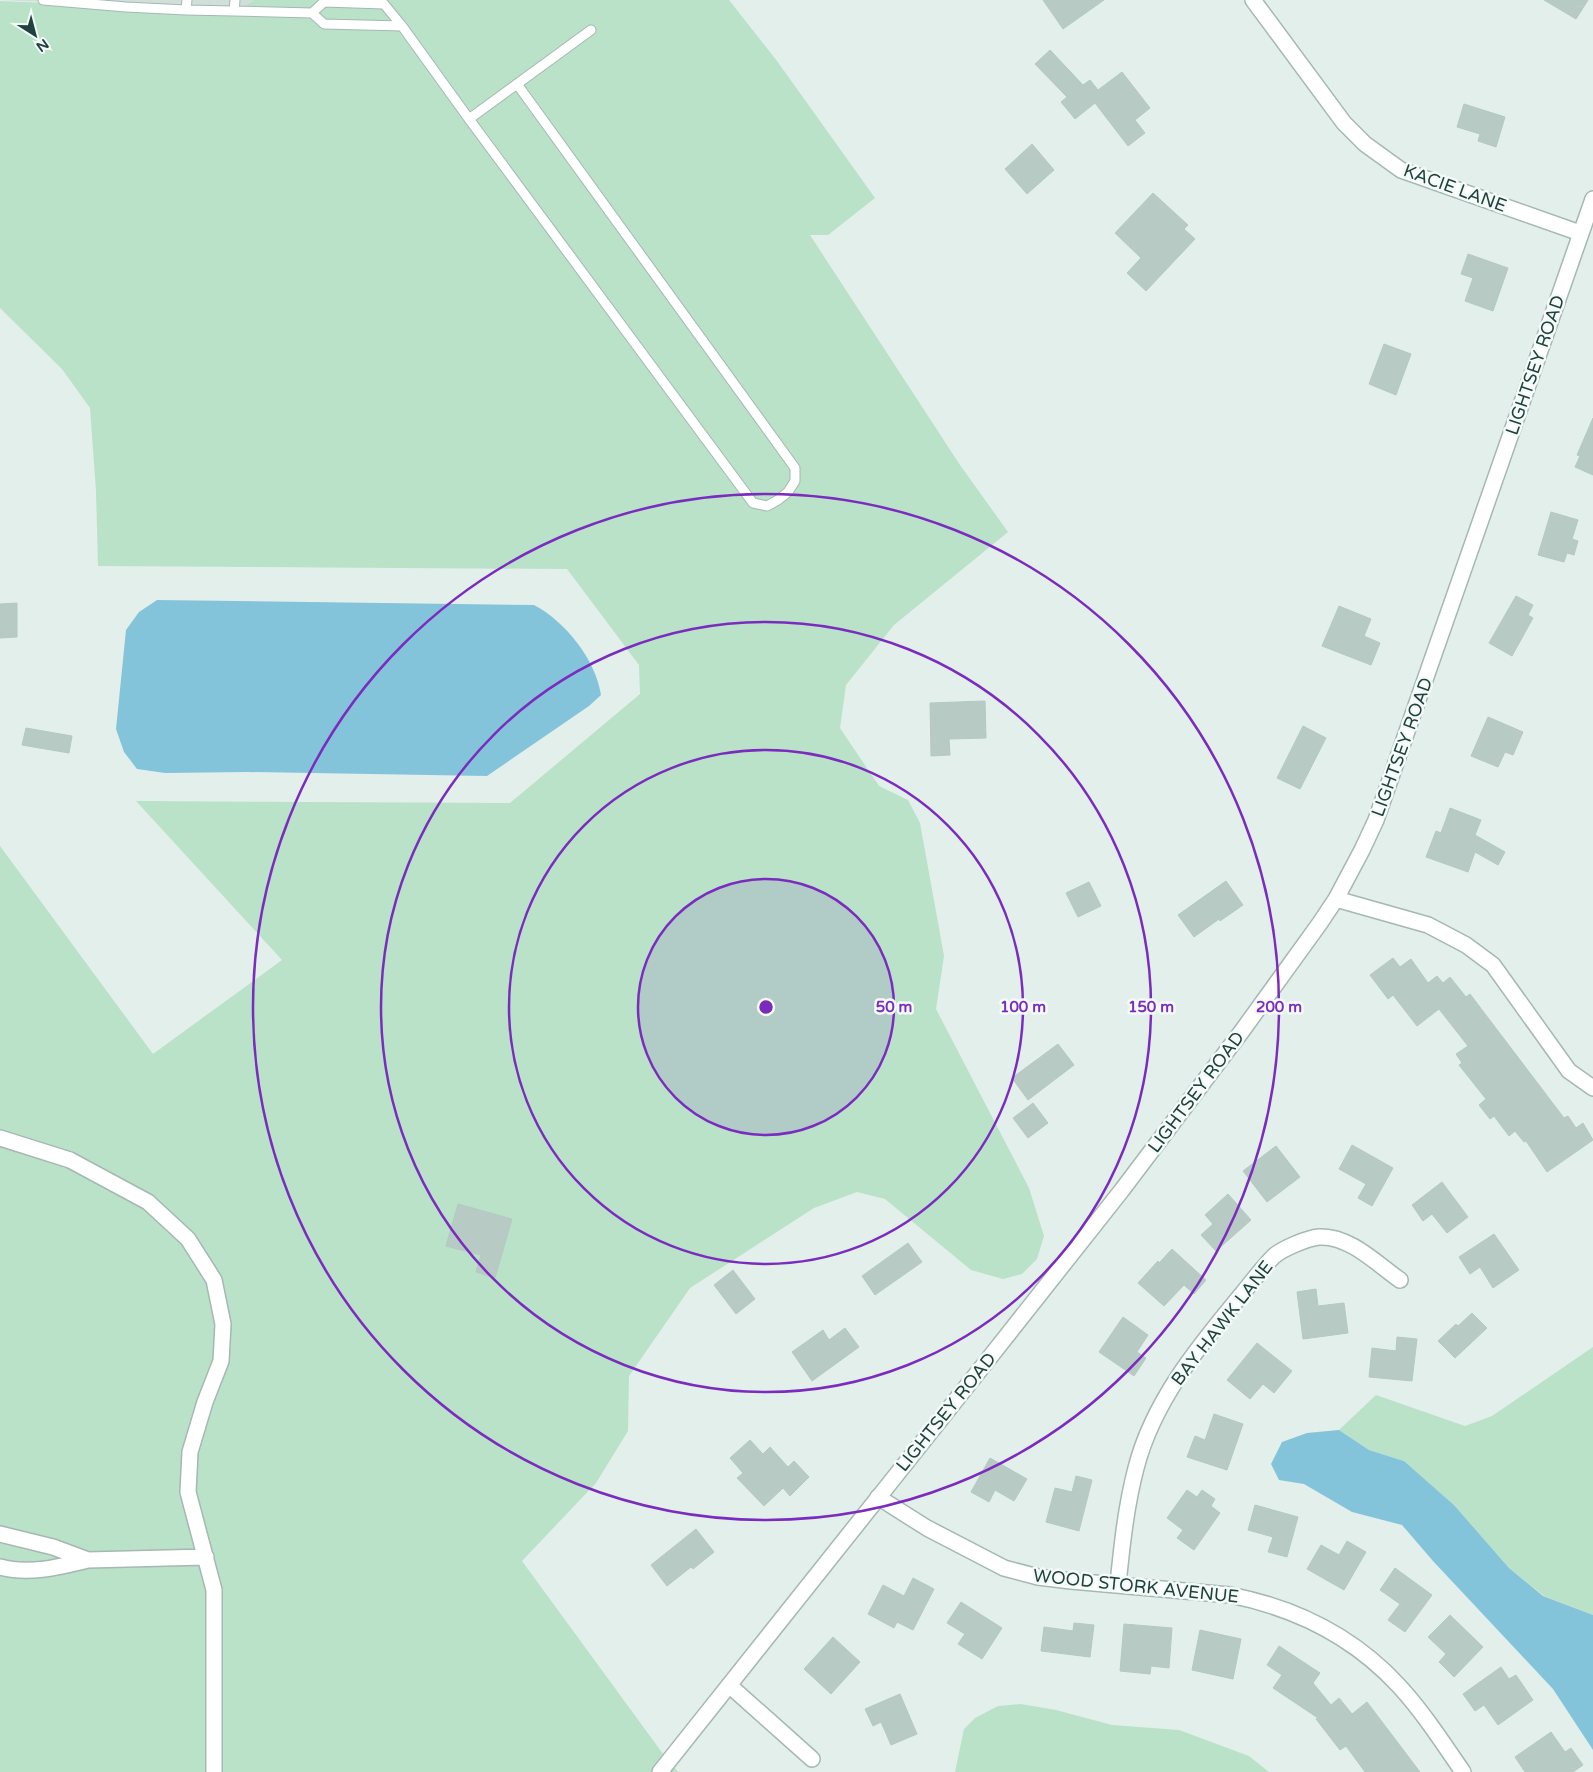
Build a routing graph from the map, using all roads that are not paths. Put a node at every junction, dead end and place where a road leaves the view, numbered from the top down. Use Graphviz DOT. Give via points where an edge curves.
graph roads {
  1 [pos="46,0"];
  2 [pos="188,0"];
  3 [pos="235,0"];
  4 [pos="1253,0"];
  5 [pos="186,10"];
  6 [pos="234,11"];
  7 [pos="312,13"];
  8 [pos="402,26"];
  9 [pos="590,30"];
  10 [pos="517,84"];
  11 [pos="469,119"];
  12 [pos="1593,199"];
  13 [pos="1580,233"];
  14 [pos="1336,899"];
  15 [pos="1593,1088"];
  16 [pos="2,1137"];
  17 [pos="1400,1280"];
  18 [pos="878,1497"];
  19 [pos="0,1534"];
  20 [pos="206,1557"];
  21 [pos="88,1560"];
  22 [pos="0,1568"];
  23 [pos="1118,1584"];
  24 [pos="730,1685"];
  25 [pos="812,1759"];
  26 [pos="214,1772"];
  27 [pos="660,1772"];
  28 [pos="1463,1772"];
  1 -- 5 [label="lane"];
  2 -- 5 [label="lane"];
  3 -- 6 [label="lane"];
  4 -- 13 [label="street, KACIE LANE" via="1344,123 1389,162 1401,170"];
  5 -- 6 [label="lane"];
  6 -- 7 [label="lane"];
  7 -- 8 [label="lane" via="324,24"];
  7 -- 8 [label="lane" via="324,2 384,4"];
  8 -- 11 [label="lane"];
  9 -- 10 [label="lane"];
  10 -- 11 [label="lane"];
  10 -- 11 [label="lane" via="796,468 795,481 778,500 768,506 754,503"];
  12 -- 13 [label="street, LIGHTSEY ROAD"];
  13 -- 14 [label="street, LIGHTSEY ROAD" via="1376,820"];
  14 -- 15 [label="street" via="1428,925 1466,945 1493,965 1569,1071"];
  14 -- 18 [label="street, LIGHTSEY ROAD" via="1242,1031 1133,1174"];
  16 -- 20 [label="street" via="70,1160 148,1202 188,1239 214,1280 223,1324 222,1361 190,1452 188,1492"];
  17 -- 23 [label="street, BAY HAWK LANE" via="1348,1243 1334,1238 1318,1237 1275,1255 1183,1368 1146,1438 1136,1467 1122,1537"];
  18 -- 23 [label="street, WOOD STORK AVENUE" via="927,1528 1004,1568 1038,1577"];
  18 -- 24 [label="street, LIGHTSEY ROAD"];
  19 -- 21 [label="street" via="53,1547"];
  20 -- 21 [label="street"];
  20 -- 26 [label="street" via="214,1590"];
  21 -- 22 [label="street" via="56,1568"];
  23 -- 28 [label="street, WOOD STORK AVENUE" via="1246,1598 1278,1606 1323,1626 1364,1653 1400,1687"];
  24 -- 25 [label="street"];
  24 -- 27 [label="street, LIGHTSEY ROAD"];
}
